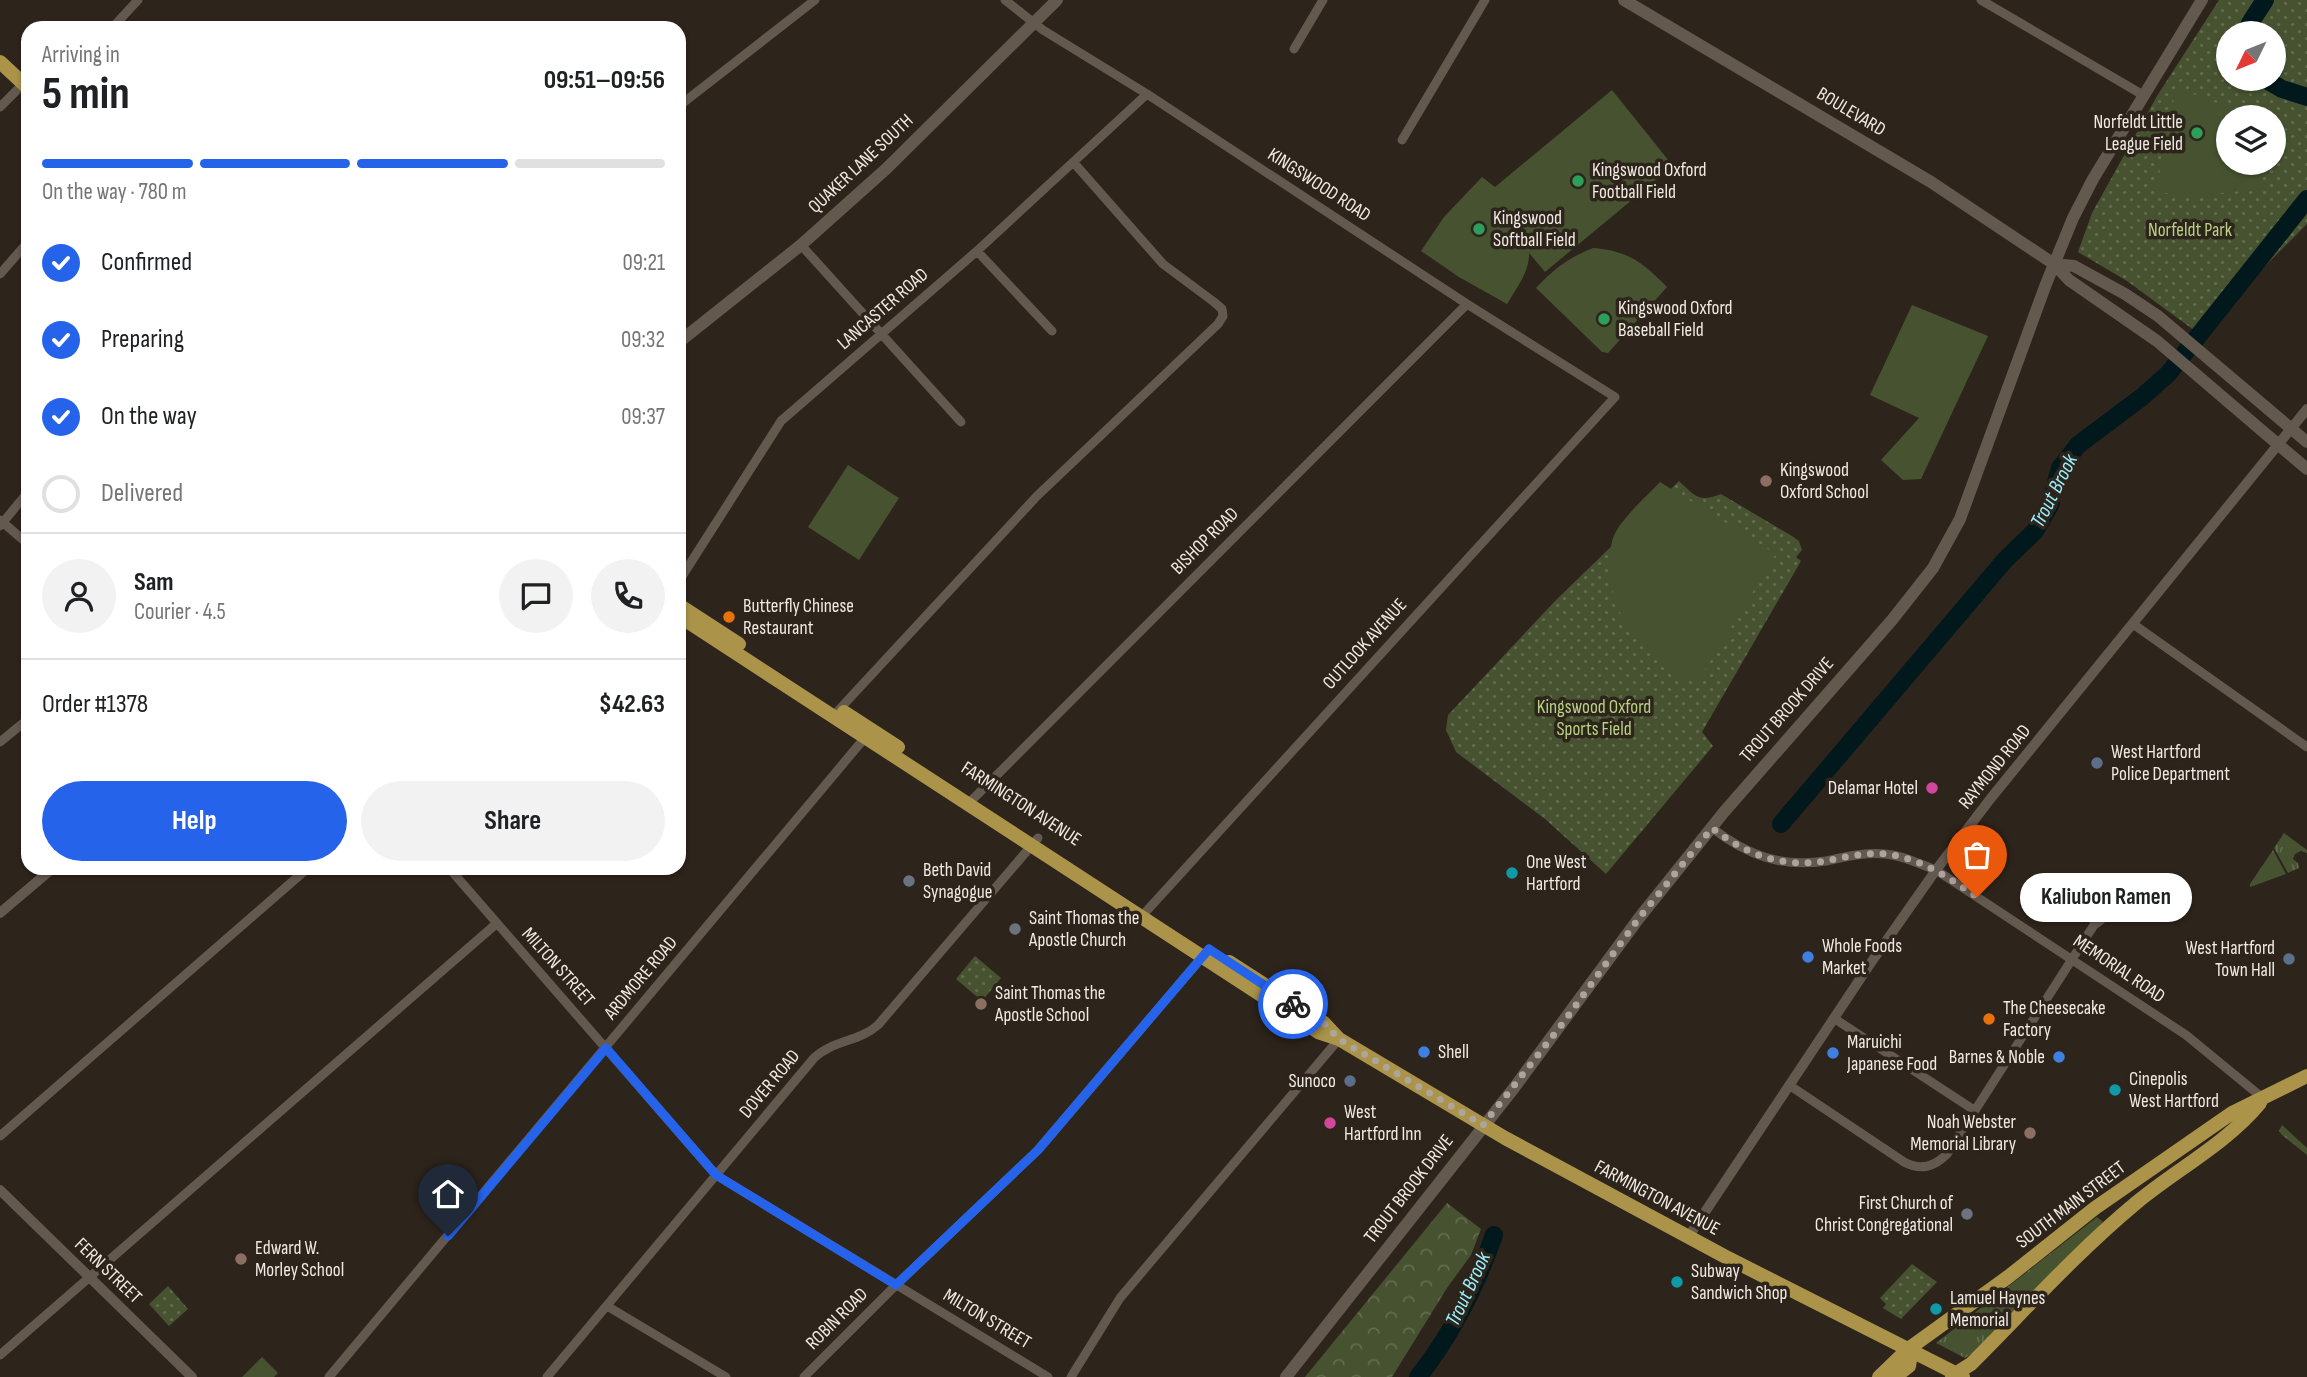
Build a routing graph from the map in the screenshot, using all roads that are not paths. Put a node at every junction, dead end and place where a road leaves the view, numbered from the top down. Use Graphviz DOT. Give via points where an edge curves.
graph roads {
  1 [pos="138,0"];
  2 [pos="815,0"];
  3 [pos="1005,0"];
  4 [pos="1057,0"];
  5 [pos="1323,0"];
  6 [pos="1485,0"];
  7 [pos="1624,0"];
  8 [pos="1981,0"];
  9 [pos="2202,0"];
  10 [pos="118,21"];
  11 [pos="1033,23"];
  12 [pos="1294,49"];
  13 [pos="0,62"];
  14 [pos="0,75"];
  15 [pos="21,88"];
  16 [pos="21,90"];
  17 [pos="1147,93"];
  18 [pos="21,94"];
  19 [pos="2143,94"];
  20 [pos="686,101"];
  21 [pos="0,107"];
  22 [pos="1402,140"];
  23 [pos="1074,163"];
  24 [pos="801,245"];
  25 [pos="21,250"];
  26 [pos="977,251"];
  27 [pos="2054,264"];
  28 [pos="0,274"];
  29 [pos="1467,303"];
  30 [pos="2156,315"];
  31 [pos="1052,331"];
  32 [pos="2144,331"];
  33 [pos="883,333"];
  34 [pos="686,336"];
  35 [pos="1615,397"];
  36 [pos="2307,409"];
  37 [pos="961,422"];
  38 [pos="2291,429"];
  39 [pos="2307,442"];
  40 [pos="2279,445"];
  41 [pos="2307,469"];
  42 [pos="21,500"];
  43 [pos="1,522"];
  44 [pos="21,538"];
  45 [pos="686,570"];
  46 [pos="686,610"];
  47 [pos="686,620"];
  48 [pos="2133,624"];
  49 [pos="837,713"];
  50 [pos="21,725"];
  51 [pos="868,734"];
  52 [pos="0,742"];
  53 [pos="2307,747"];
  54 [pos="972,800"];
  55 [pos="1712,828"];
  56 [pos="1035,841"];
  57 [pos="1936,870"];
  58 [pos="45,875"];
  59 [pos="299,875"];
  60 [pos="455,875"];
  61 [pos="1144,912"];
  62 [pos="0,914"];
  63 [pos="496,924"];
  64 [pos="2094,925"];
  65 [pos="1206,953"];
  66 [pos="2072,958"];
  67 [pos="1835,1018"];
  68 [pos="1339,1039"];
  69 [pos="606,1048"];
  70 [pos="2307,1076"];
  71 [pos="1789,1085"];
  72 [pos="2264,1099"];
  73 [pos="1974,1110"];
  74 [pos="1483,1125"];
  75 [pos="0,1136"];
  76 [pos="716,1175"];
  77 [pos="0,1190"];
  78 [pos="1689,1236"];
  79 [pos="90,1277"];
  80 [pos="896,1285"];
  81 [pos="607,1306"];
  82 [pos="1907,1350"];
  83 [pos="0,1355"];
  84 [pos="1960,1376"];
  85 [pos="192,1377"];
  86 [pos="329,1377"];
  87 [pos="547,1377"];
  88 [pos="726,1377"];
  89 [pos="804,1377"];
  90 [pos="1048,1377"];
  91 [pos="1071,1377"];
  92 [pos="1286,1377"];
  93 [pos="1879,1377"];
  94 [pos="1895,1377"];
  95 [pos="1942,1377"];
  1 -- 10 [label="street"];
  2 -- 20 [label="street"];
  3 -- 11 [label="street, KINGSWOOD ROAD"];
  4 -- 11 [label="main road, QUAKER LANE SOUTH"];
  5 -- 12 [label="street"];
  6 -- 22 [label="street"];
  7 -- 27 [label="main road, BOULEVARD" via="1931,183"];
  8 -- 19 [label="street"];
  9 -- 19 [label="main road, TROUT BROOK DRIVE"];
  11 -- 17 [label="street, KINGSWOOD ROAD"];
  11 -- 24 [label="main road, QUAKER LANE SOUTH" via="906,150"];
  13 -- 15 [label="main road"];
  14 -- 16 [label="main road"];
  17 -- 23 [label="street, LANCASTER ROAD"];
  17 -- 29 [label="street, KINGSWOOD ROAD"];
  18 -- 21 [label="street"];
  19 -- 27 [label="main road, TROUT BROOK DRIVE" via="2093,179"];
  23 -- 26 [label="street, LANCASTER ROAD"];
  23 -- 49 [label="street" via="1163,264 1214,302 1223,316 1037,496"];
  24 -- 33 [label="street"];
  24 -- 34 [label="main road, QUAKER LANE SOUTH"];
  25 -- 28 [label="street"];
  26 -- 31 [label="street"];
  26 -- 33 [label="street, LANCASTER ROAD"];
  27 -- 30 [label="main road, BOULEVARD" via="2074,266"];
  27 -- 32 [label="main road, BOULEVARD" via="2069,280"];
  27 -- 55 [label="main road, TROUT BROOK DRIVE" via="1947,545 1914,594"];
  29 -- 35 [label="street, KINGSWOOD ROAD"];
  29 -- 54 [label="street, BISHOP ROAD"];
  30 -- 32 [label="main road"];
  30 -- 38 [label="main road, BOULEVARD"];
  32 -- 40 [label="main road, BOULEVARD"];
  33 -- 37 [label="street"];
  33 -- 45 [label="street, LANCASTER ROAD" via="781,421"];
  35 -- 61 [label="street, OUTLOOK AVENUE"];
  36 -- 38 [label="street, RAYMOND ROAD"];
  38 -- 39 [label="main road, BOULEVARD"];
  38 -- 40 [label="street, RAYMOND ROAD"];
  40 -- 41 [label="main road, BOULEVARD"];
  40 -- 48 [label="street, RAYMOND ROAD"];
  42 -- 43 [label="street"];
  43 -- 44 [label="street"];
  46 -- 49 [label="main road, FARMINGTON AVENUE"];
  47 -- 49 [label="main road, FARMINGTON AVENUE"];
  48 -- 53 [label="street"];
  48 -- 57 [label="street, RAYMOND ROAD"];
  49 -- 51 [label="main road, FARMINGTON AVENUE"];
  50 -- 52 [label="street"];
  51 -- 54 [label="main road, FARMINGTON AVENUE"];
  51 -- 69 [label="street, ARDMORE ROAD"];
  54 -- 56 [label="main road, FARMINGTON AVENUE"];
  55 -- 57 [label="street, MEMORIAL ROAD" via="1745,851 1773,861 1814,863 1884,854"];
  55 -- 74 [label="main road, TROUT BROOK DRIVE"];
  56 -- 61 [label="main road, FARMINGTON AVENUE"];
  56 -- 76 [label="street, DOVER ROAD" via="878,1025 863,1036 822,1051"];
  57 -- 66 [label="street, MEMORIAL ROAD"];
  57 -- 67 [label="street, RAYMOND ROAD"];
  58 -- 62 [label="street"];
  59 -- 75 [label="street"];
  60 -- 63 [label="street, MILTON STREET"];
  61 -- 65 [label="main road, FARMINGTON AVENUE"];
  63 -- 69 [label="street, MILTON STREET"];
  63 -- 79 [label="street"];
  64 -- 66 [label="street"];
  65 -- 68 [label="main road, FARMINGTON AVENUE" via="1318,1032"];
  65 -- 80 [label="street, ROBIN ROAD" via="1038,1150"];
  66 -- 72 [label="street, MEMORIAL ROAD" via="2186,1035"];
  66 -- 73 [label="street"];
  67 -- 71 [label="street, RAYMOND ROAD"];
  67 -- 73 [label="street"];
  68 -- 74 [label="main road, FARMINGTON AVENUE"];
  68 -- 91 [label="street" via="1120,1298"];
  69 -- 76 [label="street, MILTON STREET"];
  69 -- 86 [label="street, ARDMORE ROAD"];
  70 -- 72 [label="main road, SOUTH MAIN STREET"];
  71 -- 73 [label="street" via="1919,1168 1947,1154"];
  71 -- 78 [label="street, RAYMOND ROAD"];
  72 -- 82 [label="main road, SOUTH MAIN STREET" via="2232,1113 2095,1208"];
  72 -- 84 [label="main road, SOUTH MAIN STREET" via="2243,1123 2137,1202"];
  74 -- 78 [label="main road, FARMINGTON AVENUE"];
  74 -- 92 [label="main road, TROUT BROOK DRIVE"];
  76 -- 80 [label="street, MILTON STREET"];
  76 -- 81 [label="street, DOVER ROAD"];
  77 -- 79 [label="street, FERN STREET"];
  78 -- 82 [label="main road, FARMINGTON AVENUE"];
  79 -- 83 [label="street"];
  79 -- 85 [label="street, FERN STREET"];
  80 -- 89 [label="street, ROBIN ROAD"];
  80 -- 90 [label="street, MILTON STREET"];
  81 -- 87 [label="street, DOVER ROAD"];
  81 -- 88 [label="street"];
  82 -- 84 [label="main road, FARMINGTON AVENUE"];
  82 -- 93 [label="main road, SOUTH MAIN STREET"];
  82 -- 94 [label="main road" via="1909,1366"];
  84 -- 95 [label="main road"];
}
